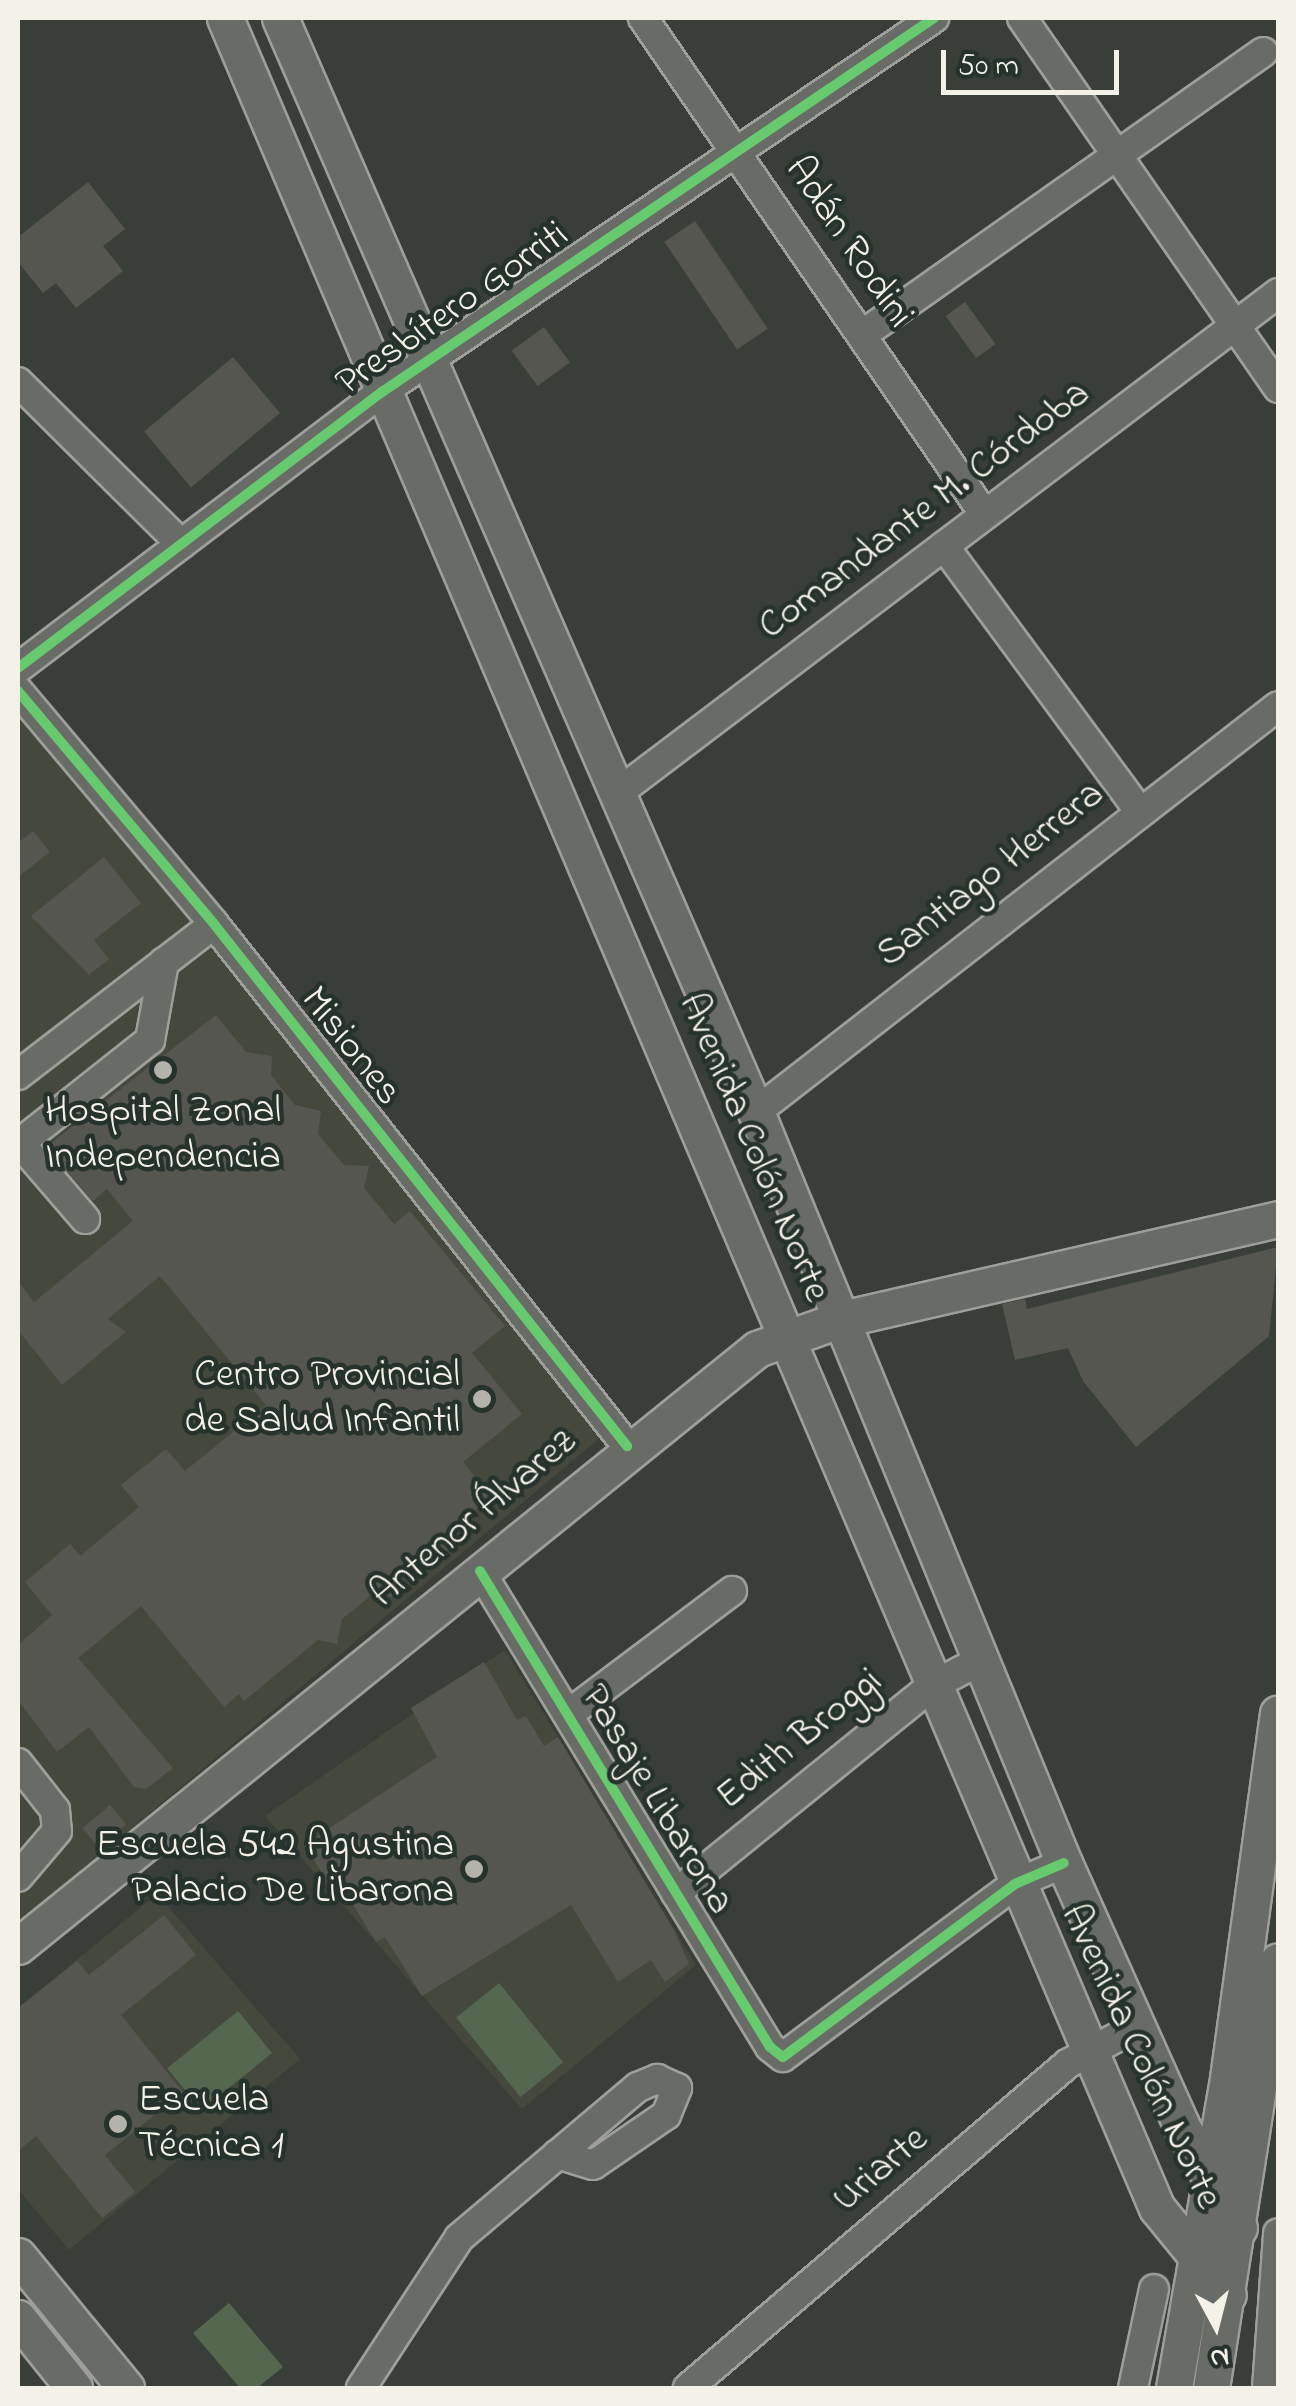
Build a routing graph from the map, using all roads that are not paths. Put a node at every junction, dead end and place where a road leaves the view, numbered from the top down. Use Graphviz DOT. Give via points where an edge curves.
graph roads {
  1 [pos="225,18"];
  2 [pos="280,18"];
  3 [pos="642,18"];
  4 [pos="934,18"];
  5 [pos="1022,18"];
  6 [pos="1263,52"];
  7 [pos="736,150"];
  8 [pos="1120,156"];
  9 [pos="1278,292"];
  10 [pos="1236,326"];
  11 [pos="862,335"];
  12 [pos="426,364"];
  13 [pos="18,382"];
  14 [pos="1278,388"];
  15 [pos="382,392"];
  16 [pos="985,515"];
  17 [pos="181,544"];
  18 [pos="944,546"];
  19 [pos="18,668"];
  20 [pos="18,691"];
  21 [pos="1278,706"];
  22 [pos="620,792"];
  23 [pos="1138,809"];
  24 [pos="214,924"];
  25 [pos="164,962"];
  26 [pos="18,1075"];
  27 [pos="756,1112"];
  28 [pos="19,1142"];
  29 [pos="84,1218"];
  30 [pos="1278,1219"];
  31 [pos="842,1320"];
  32 [pos="787,1336"];
  33 [pos="628,1446"];
  34 [pos="480,1570"];
  35 [pos="732,1591"];
  36 [pos="982,1660"];
  37 [pos="930,1686"];
  38 [pos="570,1713"];
  39 [pos="1278,1713"];
  40 [pos="18,1764"];
  41 [pos="1064,1863"];
  42 [pos="18,1876"];
  43 [pos="1014,1884"];
  44 [pos="676,1892"];
  45 [pos="18,1946"];
  46 [pos="1278,1961"];
  47 [pos="1136,2027"];
  48 [pos="1091,2052"];
  49 [pos="1228,2078"];
  50 [pos="1161,2082"];
  51 [pos="558,2154"];
  52 [pos="1210,2178"];
  53 [pos="1239,2228"];
  54 [pos="1277,2246"];
  55 [pos="18,2256"];
  56 [pos="1196,2262"];
  57 [pos="1154,2289"];
  58 [pos="1228,2296"];
  59 [pos="18,2318"];
  60 [pos="1274,2319"];
  61 [pos="74,2388"];
  62 [pos="126,2388"];
  63 [pos="361,2388"];
  64 [pos="688,2388"];
  65 [pos="1133,2388"];
  66 [pos="1174,2388"];
  67 [pos="1211,2388"];
  68 [pos="1267,2388"];
  1 -- 15 [label="main road, Avenida Colón Norte"];
  2 -- 12 [label="main road, Avenida Colón Norte"];
  3 -- 7 [label="street, Adán Rodini"];
  4 -- 7 [label="street, Presbítero Gorriti"];
  5 -- 8 [label="street"];
  6 -- 8 [label="street"];
  7 -- 11 [label="street, Adán Rodini"];
  7 -- 12 [label="street, Presbítero Gorriti"];
  8 -- 10 [label="street"];
  8 -- 11 [label="street"];
  9 -- 10 [label="street, Comandante M. Córdoba"];
  10 -- 14 [label="street"];
  10 -- 16 [label="street, Comandante M. Córdoba"];
  11 -- 16 [label="street, Adán Rodini"];
  12 -- 15 [label="street, Presbítero Gorriti"];
  12 -- 22 [label="main road, Avenida Colón Norte"];
  13 -- 17 [label="street"];
  15 -- 17 [label="street, Presbítero Gorriti"];
  15 -- 32 [label="main road, Avenida Colón Norte"];
  16 -- 18 [label="street, Comandante M. Córdoba"];
  17 -- 19 [label="street, Presbítero Gorriti"];
  18 -- 22 [label="street, Comandante M. Córdoba"];
  18 -- 23 [label="street"];
  20 -- 24 [label="street, Misiones"];
  21 -- 23 [label="street, Santiago Herrera"];
  22 -- 27 [label="main road, Avenida Colón Norte"];
  23 -- 27 [label="street, Santiago Herrera"];
  24 -- 25 [label="street"];
  24 -- 33 [label="street, Misiones"];
  25 -- 26 [label="street"];
  25 -- 28 [label="street" via="150,1040"];
  27 -- 31 [label="main road, Avenida Colón Norte"];
  28 -- 29 [label="street"];
  30 -- 31 [label="main road, Antenor Álvarez"];
  31 -- 32 [label="main road, Antenor Álvarez"];
  31 -- 36 [label="main road, Avenida Colón Norte"];
  32 -- 33 [label="main road, Antenor Álvarez"];
  32 -- 37 [label="main road, Avenida Colón Norte"];
  33 -- 34 [label="main road, Antenor Álvarez"];
  34 -- 38 [label="street, Pasaje Libarona"];
  34 -- 45 [label="main road, Antenor Álvarez"];
  35 -- 38 [label="street"];
  36 -- 37 [label="street, Edith Broggi"];
  36 -- 41 [label="main road, Avenida Colón Norte"];
  37 -- 43 [label="main road, Avenida Colón Norte"];
  37 -- 44 [label="street, Edith Broggi"];
  38 -- 44 [label="street, Pasaje Libarona"];
  39 -- 49 [label="main road"];
  40 -- 42 [label="street" via="55,1810 57,1831"];
  41 -- 43 [label="street"];
  41 -- 47 [label="main road, Avenida Colón Norte"];
  43 -- 44 [label="street, Pasaje Libarona" via="783,2057"];
  43 -- 48 [label="main road, Avenida Colón Norte"];
  46 -- 53 [label="main road"];
  47 -- 48 [label="street, Uriarte"];
  47 -- 50 [label="main road, Avenida Colón Norte"];
  48 -- 56 [label="main road, Avenida Colón Norte" via="1157,2208"];
  48 -- 64 [label="street, Uriarte"];
  49 -- 50 [label="main road" via="1203,2094"];
  49 -- 52 [label="main road"];
  50 -- 52 [label="main road, Avenida Colón Norte"];
  51 -- 63 [label="street" via="459,2238"];
  52 -- 53 [label="main road, Avenida Colón Norte"];
  52 -- 56 [label="main road"];
  53 -- 54 [label="street"];
  53 -- 58 [label="main road"];
  54 -- 60 [label="street"];
  55 -- 62 [label="main road"];
  56 -- 58 [label="main road, Avenida Colón Norte"];
  56 -- 66 [label="main road"];
  57 -- 65 [label="street"];
  58 -- 60 [label="street"];
  58 -- 67 [label="main road"];
  59 -- 61 [label="main road"];
  60 -- 68 [label="street"];
}
